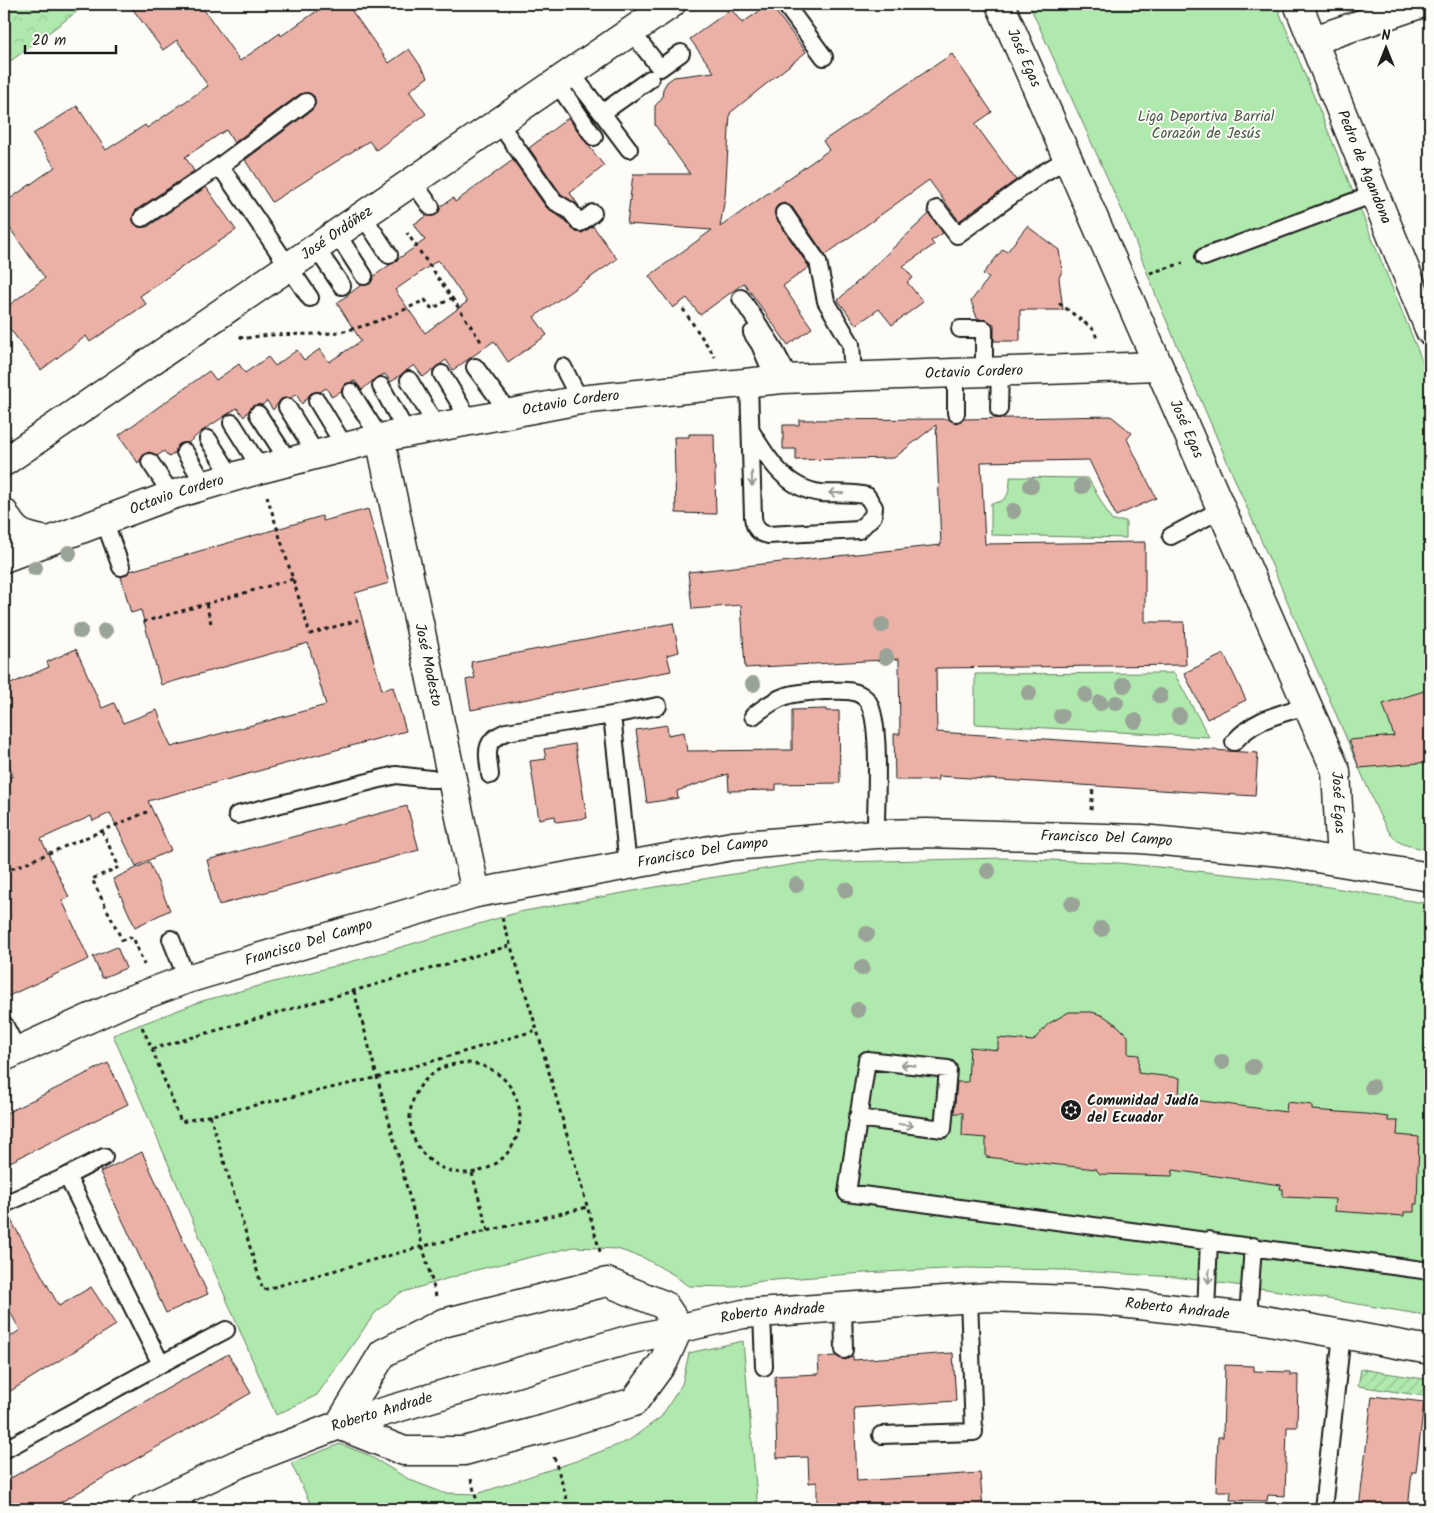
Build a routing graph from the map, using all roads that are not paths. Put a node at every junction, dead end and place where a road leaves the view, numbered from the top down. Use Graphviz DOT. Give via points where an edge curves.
graph roads {
  1 [pos="671,4"];
  2 [pos="785,4"];
  3 [pos="1000,4"];
  4 [pos="1298,4"];
  5 [pos="1420,4"];
  6 [pos="631,31"];
  7 [pos="1314,40"];
  8 [pos="681,53"];
  9 [pos="824,56"];
  10 [pos="564,78"];
  11 [pos="650,79"];
  12 [pos="306,102"];
  13 [pos="602,113"];
  14 [pos="499,123"];
  15 [pos="594,137"];
  16 [pos="629,149"];
  17 [pos="1067,158"];
  18 [pos="220,166"];
  19 [pos="413,182"];
  20 [pos="1374,194"];
  21 [pos="431,207"];
  22 [pos="937,209"];
  23 [pos="593,213"];
  24 [pos="784,213"];
  25 [pos="363,216"];
  26 [pos="142,218"];
  27 [pos="326,241"];
  28 [pos="390,255"];
  29 [pos="1204,256"];
  30 [pos="289,268"];
  31 [pos="364,276"];
  32 [pos="342,286"];
  33 [pos="310,298"];
  34 [pos="737,301"];
  35 [pos="960,329"];
  36 [pos="1430,329"];
  37 [pos="563,366"];
  38 [pos="1158,366"];
  39 [pos="476,367"];
  40 [pos="992,371"];
  41 [pos="956,373"];
  42 [pos="442,374"];
  43 [pos="853,376"];
  44 [pos="409,380"];
  45 [pos="771,380"];
  46 [pos="381,386"];
  47 [pos="351,392"];
  48 [pos="580,400"];
  49 [pos="317,401"];
  50 [pos="287,407"];
  51 [pos="999,409"];
  52 [pos="956,413"];
  53 [pos="258,414"];
  54 [pos="510,414"];
  55 [pos="470,421"];
  56 [pos="232,423"];
  57 [pos="437,427"];
  58 [pos="751,431"];
  59 [pos="407,433"];
  60 [pos="380,438"];
  61 [pos="208,439"];
  62 [pos="345,447"];
  63 [pos="185,452"];
  64 [pos="316,454"];
  65 [pos="4,462"];
  66 [pos="150,462"];
  67 [pos="289,462"];
  68 [pos="261,468"];
  69 [pos="232,477"];
  70 [pos="205,485"];
  71 [pos="172,495"];
  72 [pos="1222,509"];
  73 [pos="4,513"];
  74 [pos="104,520"];
  75 [pos="1171,536"];
  76 [pos="47,541"];
  77 [pos="4,558"];
  78 [pos="121,567"];
  79 [pos="1309,705"];
  80 [pos="658,706"];
  81 [pos="612,715"];
  82 [pos="753,716"];
  83 [pos="1234,742"];
  84 [pos="490,775"];
  85 [pos="453,779"];
  86 [pos="237,815"];
  87 [pos="876,834"];
  88 [pos="1341,861"];
  89 [pos="628,866"];
  90 [pos="1430,877"];
  91 [pos="485,891"];
  92 [pos="171,939"];
  93 [pos="187,979"];
  94 [pos="4,1024"];
  95 [pos="10,1053"];
  96 [pos="857,1118"];
  97 [pos="104,1157"];
  98 [pos="67,1176"];
  99 [pos="7,1203"];
  100 [pos="1210,1240"];
  101 [pos="1253,1246"];
  102 [pos="1430,1271"];
  103 [pos="969,1299"];
  104 [pos="843,1306"];
  105 [pos="762,1312"];
  106 [pos="1206,1312"];
  107 [pos="1248,1317"];
  108 [pos="679,1327"];
  109 [pos="226,1330"];
  110 [pos="1342,1334"];
  111 [pos="844,1350"];
  112 [pos="1430,1350"];
  113 [pos="161,1364"];
  114 [pos="764,1367"];
  115 [pos="339,1425"];
  116 [pos="881,1435"];
  117 [pos="4,1450"];
  118 [pos="183,1500"];
  119 [pos="143,1509"];
  120 [pos="1323,1509"];
  1 -- 6 [label="street, José Ordóñez"];
  2 -- 9 [label="lane"];
  3 -- 17 [label="street, José Egas"];
  4 -- 7 [label="street, Pedro de Agandona"];
  5 -- 7 [label="street"];
  6 -- 8 [label="lane" via="660,68"];
  6 -- 10 [label="street, José Ordóñez"];
  7 -- 20 [label="street, Pedro de Agandona"];
  10 -- 13 [label="lane"];
  10 -- 14 [label="street, José Ordóñez"];
  10 -- 15 [label="lane"];
  11 -- 13 [label="lane"];
  12 -- 18 [label="lane"];
  13 -- 16 [label="lane"];
  14 -- 19 [label="street, José Ordóñez"];
  14 -- 23 [label="lane" via="554,201 570,211 580,223"];
  17 -- 22 [label="lane" via="957,235"];
  17 -- 38 [label="street, José Egas"];
  18 -- 26 [label="lane"];
  18 -- 30 [label="lane"];
  19 -- 21 [label="lane"];
  19 -- 25 [label="street, José Ordóñez"];
  20 -- 29 [label="lane"];
  20 -- 36 [label="street, Pedro de Agandona"];
  24 -- 43 [label="lane" via="818,262 826,301 851,344"];
  25 -- 27 [label="street, José Ordóñez"];
  25 -- 28 [label="lane"];
  27 -- 30 [label="street, José Ordóñez"];
  27 -- 31 [label="lane"];
  27 -- 32 [label="lane"];
  30 -- 33 [label="lane"];
  30 -- 65 [label="street, José Ordóñez"];
  34 -- 45 [label="lane" via="760,345"];
  35 -- 40 [label="lane" via="984,329"];
  37 -- 48 [label="lane"];
  38 -- 40 [label="street, Octavio Cordero"];
  38 -- 72 [label="street, José Egas"];
  39 -- 54 [label="lane"];
  40 -- 41 [label="street, Octavio Cordero"];
  40 -- 51 [label="lane"];
  41 -- 43 [label="street, Octavio Cordero"];
  41 -- 52 [label="lane"];
  42 -- 55 [label="lane"];
  43 -- 45 [label="street, Octavio Cordero"];
  44 -- 57 [label="lane"];
  45 -- 48 [label="street, Octavio Cordero"];
  45 -- 58 [label="lane" via="750,413"];
  46 -- 59 [label="lane"];
  47 -- 60 [label="lane"];
  48 -- 54 [label="street, Octavio Cordero"];
  49 -- 62 [label="lane"];
  50 -- 64 [label="lane"];
  53 -- 67 [label="lane"];
  54 -- 55 [label="street, Octavio Cordero"];
  55 -- 57 [label="street, Octavio Cordero"];
  56 -- 68 [label="lane"];
  57 -- 59 [label="street, Octavio Cordero"];
  58 -- 58 [label="lane, one-way" via="753,517 754,525 761,534 859,530 871,520 874,507 868,496 820,493 795,484 767,458"];
  59 -- 60 [label="street, Octavio Cordero"];
  60 -- 62 [label="street, Octavio Cordero"];
  60 -- 85 [label="street, José Modesto"];
  61 -- 69 [label="lane"];
  62 -- 64 [label="street, Octavio Cordero"];
  63 -- 70 [label="lane"];
  64 -- 67 [label="street, Octavio Cordero"];
  66 -- 71 [label="lane"];
  67 -- 68 [label="street, Octavio Cordero"];
  68 -- 69 [label="street, Octavio Cordero"];
  69 -- 70 [label="street, Octavio Cordero"];
  70 -- 71 [label="street, Octavio Cordero"];
  71 -- 74 [label="street, Octavio Cordero"];
  72 -- 75 [label="lane"];
  72 -- 79 [label="street, José Egas"];
  73 -- 76 [label="street" via="11,528 24,536"];
  74 -- 76 [label="street, Octavio Cordero"];
  74 -- 78 [label="lane"];
  76 -- 77 [label="street, Octavio Cordero"];
  79 -- 83 [label="lane" via="1262,719 1245,729"];
  79 -- 88 [label="street, José Egas" via="1336,770"];
  80 -- 81 [label="lane"];
  81 -- 84 [label="lane" via="506,732 495,737 488,749"];
  81 -- 89 [label="lane"];
  82 -- 87 [label="lane" via="780,697 792,693 848,690 866,699 875,718"];
  85 -- 86 [label="lane" via="396,775"];
  85 -- 91 [label="street, José Modesto"];
  87 -- 88 [label="street, Francisco Del Campo" via="1141,839"];
  87 -- 89 [label="street, Francisco Del Campo" via="732,846"];
  88 -- 90 [label="street, Francisco Del Campo"];
  89 -- 91 [label="street, Francisco Del Campo"];
  91 -- 93 [label="street, Francisco Del Campo"];
  92 -- 93 [label="lane"];
  93 -- 95 [label="street, Francisco Del Campo" via="130,1000"];
  94 -- 95 [label="lane"];
  96 -- 96 [label="lane, one-way" via="943,1129 948,1069 868,1060"];
  96 -- 100 [label="lane" via="847,1193"];
  97 -- 98 [label="lane"];
  98 -- 99 [label="lane"];
  98 -- 113 [label="lane"];
  100 -- 101 [label="lane"];
  100 -- 106 [label="lane, one-way"];
  101 -- 102 [label="lane"];
  101 -- 107 [label="lane"];
  103 -- 104 [label="street, Roberto Andrade"];
  103 -- 106 [label="street, Roberto Andrade" via="1102,1301"];
  103 -- 116 [label="lane" via="974,1432"];
  104 -- 105 [label="street, Roberto Andrade"];
  104 -- 111 [label="lane"];
  105 -- 108 [label="street, Roberto Andrade"];
  105 -- 114 [label="lane"];
  106 -- 107 [label="street, Roberto Andrade"];
  107 -- 110 [label="street, Roberto Andrade"];
  108 -- 115 [label="street, Roberto Andrade"];
  108 -- 115 [label="street" via="664,1361 634,1402 545,1429 464,1451 404,1451"];
  108 -- 115 [label="street" via="664,1305 607,1282 442,1323 383,1353"];
  109 -- 113 [label="lane"];
  110 -- 112 [label="street, Roberto Andrade"];
  110 -- 120 [label="lane"];
  113 -- 117 [label="lane"];
  115 -- 118 [label="street, Roberto Andrade" via="238,1464"];
  118 -- 119 [label="street, Roberto Andrade"];
}
